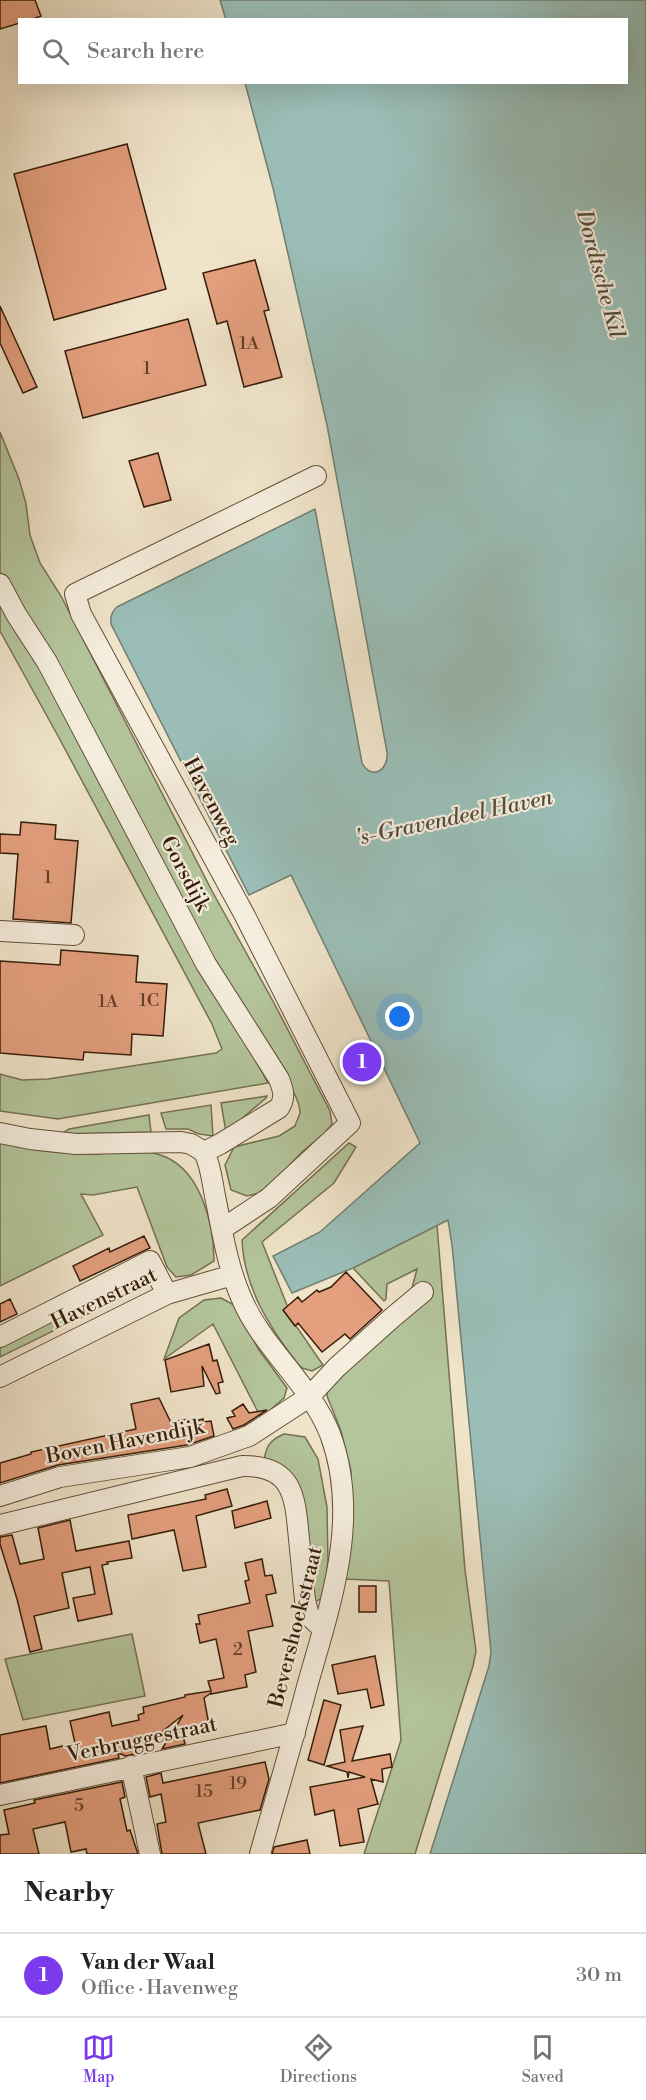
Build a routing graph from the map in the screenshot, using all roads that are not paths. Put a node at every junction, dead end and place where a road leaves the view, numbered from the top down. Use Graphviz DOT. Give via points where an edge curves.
graph roads {
  1 [pos="316,476"];
  2 [pos="0,584"];
  3 [pos="0,931"];
  4 [pos="74,935"];
  5 [pos="0,1133"];
  6 [pos="204,1152"];
  7 [pos="222,1230"];
  8 [pos="233,1275"];
  9 [pos="168,1293"];
  10 [pos="423,1293"];
  11 [pos="0,1337"];
  12 [pos="0,1377"];
  13 [pos="309,1397"];
  14 [pos="0,1496"];
  15 [pos="0,1525"];
  16 [pos="323,1629"];
  17 [pos="295,1733"];
  18 [pos="131,1766"];
  19 [pos="0,1795"];
  20 [pos="150,1854"];
  21 [pos="260,1854"];
  1 -- 7 [label="street, Havenweg" via="75,594 81,614 244,914 350,1123 269,1198"];
  2 -- 6 [label="street, Gorsdijk" via="47,662 206,964 283,1088 279,1108"];
  3 -- 4 [label="street"];
  5 -- 6 [label="street" via="76,1144 181,1142"];
  6 -- 7 [label="street, Bevershoekstraat"];
  7 -- 8 [label="street, Bevershoekstraat"];
  8 -- 9 [label="street, Havenstraat"];
  8 -- 13 [label="street, Bevershoekstraat" via="251,1317"];
  9 -- 11 [label="street" via="150,1261"];
  9 -- 12 [label="street, Havenstraat"];
  10 -- 13 [label="street, Boven Havendijk" via="337,1367"];
  13 -- 14 [label="street, Boven Havendijk" via="249,1436 190,1457 60,1477"];
  13 -- 16 [label="street, Bevershoekstraat" via="329,1433 343,1485 341,1548"];
  15 -- 16 [label="street" via="242,1466 271,1470 286,1482 295,1500 305,1600 309,1616"];
  16 -- 17 [label="street, Bevershoekstraat"];
  17 -- 18 [label="street, Verbruggestraat"];
  17 -- 21 [label="street, Bevershoekstraat"];
  18 -- 19 [label="street, Verbruggestraat"];
  18 -- 20 [label="street"];
}
